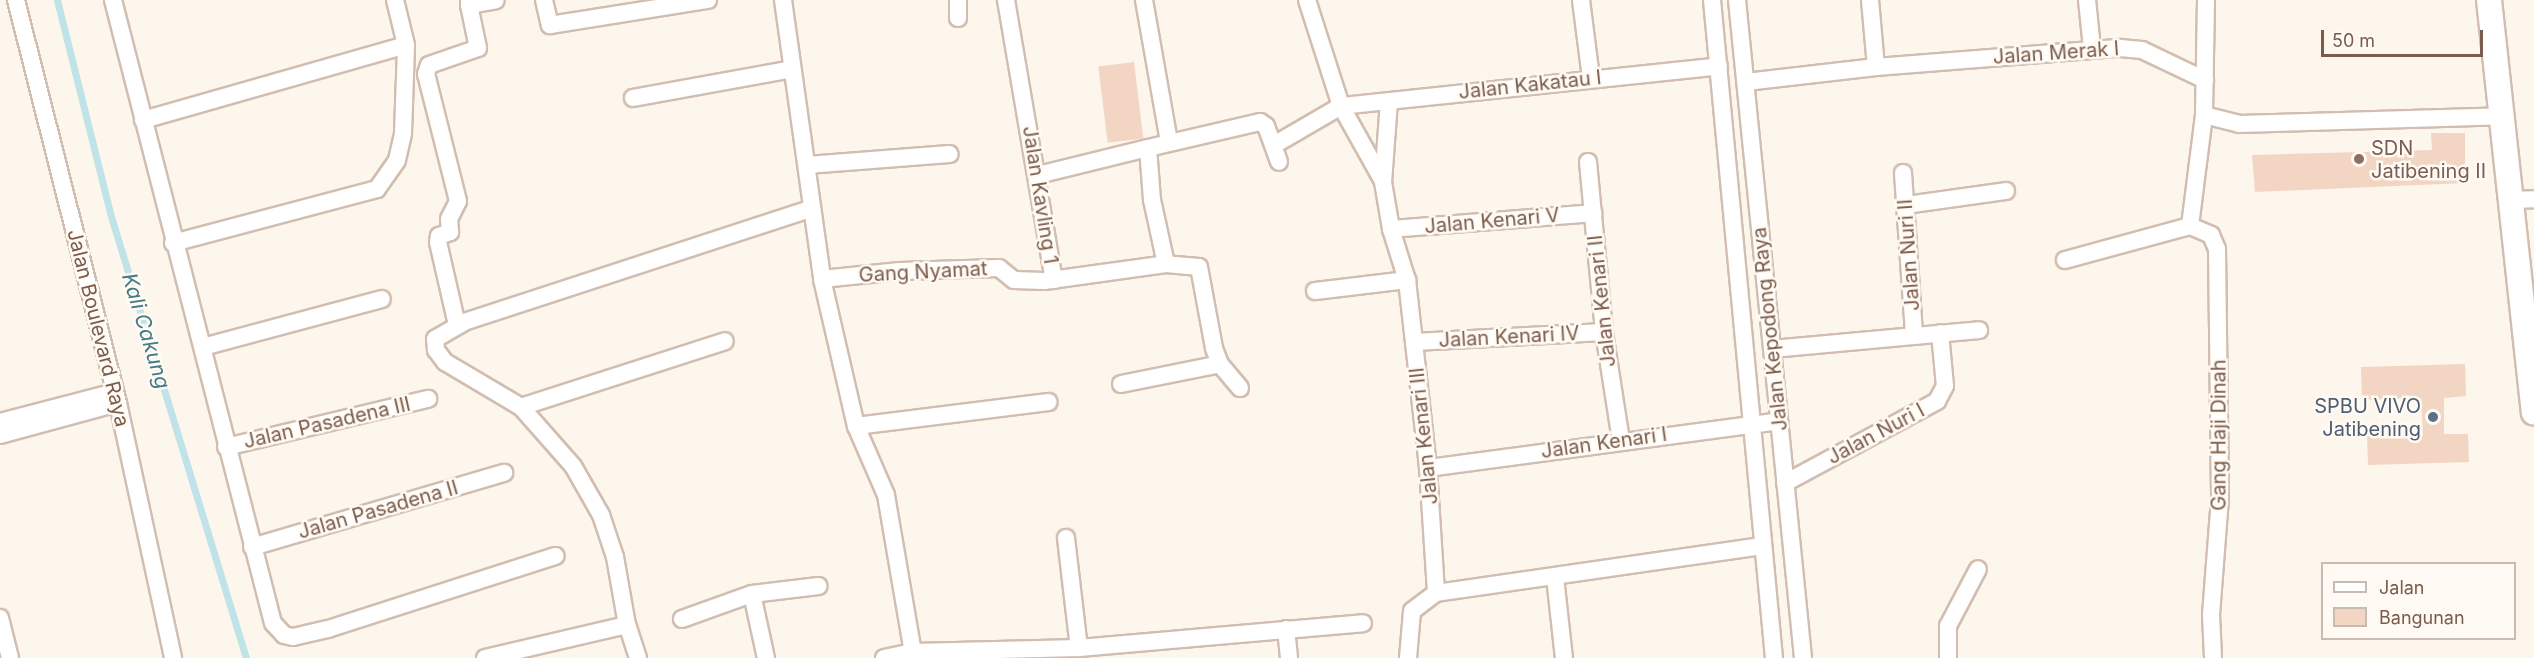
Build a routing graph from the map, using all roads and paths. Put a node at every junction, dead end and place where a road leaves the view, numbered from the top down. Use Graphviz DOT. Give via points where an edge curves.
graph roads {
  1 [pos="16,0"];
  2 [pos="113,0"];
  3 [pos="395,0"];
  4 [pos="496,0"];
  5 [pos="544,0"];
  6 [pos="708,0"];
  7 [pos="783,0"];
  8 [pos="958,0"];
  9 [pos="1006,0"];
  10 [pos="1144,0"];
  11 [pos="1307,0"];
  12 [pos="1581,0"];
  13 [pos="1712,0"];
  14 [pos="1737,0"];
  15 [pos="1870,0"];
  16 [pos="2087,0"];
  17 [pos="2206,0"];
  18 [pos="2489,0"];
  19 [pos="469,3"];
  20 [pos="958,18"];
  21 [pos="406,45"];
  22 [pos="2092,48"];
  23 [pos="1742,51"];
  24 [pos="1719,59"];
  25 [pos="1876,67"];
  26 [pos="792,69"];
  27 [pos="1591,78"];
  28 [pos="2205,80"];
  29 [pos="1746,82"];
  30 [pos="633,98"];
  31 [pos="1747,100"];
  32 [pos="1389,101"];
  33 [pos="1723,102"];
  34 [pos="1341,106"];
  35 [pos="2204,115"];
  36 [pos="2502,116"];
  37 [pos="143,120"];
  38 [pos="1169,142"];
  39 [pos="1274,145"];
  40 [pos="1148,148"];
  41 [pos="950,154"];
  42 [pos="1279,162"];
  43 [pos="1588,162"];
  44 [pos="807,165"];
  45 [pos="1903,173"];
  46 [pos="1038,176"];
  47 [pos="1383,182"];
  48 [pos="2006,191"];
  49 [pos="2522,200"];
  50 [pos="1906,205"];
  51 [pos="813,208"];
  52 [pos="1593,213"];
  53 [pos="2190,226"];
  54 [pos="1391,229"];
  55 [pos="174,243"];
  56 [pos="2065,260"];
  57 [pos="1166,264"];
  58 [pos="822,279"];
  59 [pos="1054,280"];
  60 [pos="1407,280"];
  61 [pos="1315,291"];
  62 [pos="382,300"];
  63 [pos="457,325"];
  64 [pos="1979,330"];
  65 [pos="1604,332"];
  66 [pos="1940,333"];
  67 [pos="1914,336"];
  68 [pos="725,341"];
  69 [pos="1414,342"];
  70 [pos="203,347"];
  71 [pos="1772,349"];
  72 [pos="1220,364"];
  73 [pos="1121,384"];
  74 [pos="1240,388"];
  75 [pos="116,398"];
  76 [pos="428,399"];
  77 [pos="1049,402"];
  78 [pos="521,407"];
  79 [pos="2534,407"];
  80 [pos="2534,413"];
  81 [pos="1779,421"];
  82 [pos="0,422"];
  83 [pos="1752,424"];
  84 [pos="856,426"];
  85 [pos="0,435"];
  86 [pos="1621,440"];
  87 [pos="226,447"];
  88 [pos="1428,468"];
  89 [pos="504,473"];
  90 [pos="1785,483"];
  91 [pos="1066,538"];
  92 [pos="252,546"];
  93 [pos="1763,546"];
  94 [pos="556,556"];
  95 [pos="1978,569"];
  96 [pos="1555,577"];
  97 [pos="819,586"];
  98 [pos="1436,593"];
  99 [pos="752,594"];
  100 [pos="0,618"];
  101 [pos="682,619"];
  102 [pos="1363,623"];
  103 [pos="627,625"];
  104 [pos="1286,629"];
  105 [pos="1079,648"];
  106 [pos="1129,651"];
  107 [pos="914,655"];
  108 [pos="10,658"];
  109 [pos="173,658"];
  110 [pos="485,658"];
  111 [pos="638,658"];
  112 [pos="766,658"];
  113 [pos="884,658"];
  114 [pos="1289,658"];
  115 [pos="1408,658"];
  116 [pos="1564,658"];
  117 [pos="1774,658"];
  118 [pos="1803,658"];
  119 [pos="1948,658"];
  120 [pos="2213,658"];
  1 -- 75 [label="street, Jalan Boulevard Raya"];
  2 -- 37 [label="street"];
  3 -- 21 [label="street"];
  4 -- 19 [label="street"];
  5 -- 6 [label="street" via="550,25"];
  7 -- 26 [label="street"];
  8 -- 20 [label="street"];
  9 -- 46 [label="street, Jalan Kavling 1"];
  10 -- 38 [label="street"];
  11 -- 34 [label="street, Jalan Kenari III"];
  12 -- 27 [label="street"];
  13 -- 24 [label="street, Jalan Kepodong Raya"];
  14 -- 23 [label="street, Jalan Kepodong Raya"];
  15 -- 25 [label="street"];
  16 -- 22 [label="street"];
  17 -- 28 [label="street"];
  18 -- 36 [label="street"];
  19 -- 63 [label="street" via="478,48 429,65 426,74 458,201 449,219 450,232 439,236 438,242"];
  21 -- 37 [label="street"];
  21 -- 55 [label="street" via="403,133 397,160 377,189"];
  22 -- 25 [label="street, Jalan Merak I"];
  22 -- 28 [label="street, Jalan Merak I" via="2142,50"];
  23 -- 24 [label="street, Jalan Kakatau I"];
  23 -- 29 [label="street, Jalan Kepodong Raya"];
  24 -- 27 [label="street, Jalan Kakatau I"];
  24 -- 33 [label="street, Jalan Kepodong Raya"];
  25 -- 29 [label="street, Jalan Merak I"];
  26 -- 30 [label="street"];
  26 -- 44 [label="street"];
  27 -- 32 [label="street, Jalan Kakatau I"];
  28 -- 35 [label="street"];
  29 -- 31 [label="street, Jalan Kepodong Raya"];
  31 -- 33 [label="street"];
  31 -- 71 [label="street, Jalan Kepodong Raya"];
  32 -- 34 [label="street, Jalan Kakatau I"];
  32 -- 47 [label="street, Jalan Kenari III"];
  33 -- 83 [label="street, Jalan Kepodong Raya"];
  34 -- 39 [label="street"];
  34 -- 47 [label="street, Jalan Kenari III"];
  35 -- 36 [label="street" via="2239,124"];
  35 -- 53 [label="street"];
  36 -- 49 [label="street"];
  37 -- 55 [label="street"];
  38 -- 39 [label="street" via="1252,122 1266,126"];
  38 -- 40 [label="street"];
  39 -- 42 [label="street"];
  40 -- 46 [label="street"];
  40 -- 57 [label="street" via="1152,200"];
  41 -- 44 [label="street"];
  43 -- 52 [label="street, Jalan Kenari II"];
  44 -- 51 [label="street"];
  45 -- 50 [label="street, Jalan Nuri II"];
  46 -- 59 [label="street, Jalan Kavling 1"];
  47 -- 54 [label="street, Jalan Kenari III"];
  48 -- 50 [label="street"];
  49 -- 79 [label="street"];
  50 -- 67 [label="street, Jalan Nuri II"];
  51 -- 58 [label="street"];
  51 -- 63 [label="street"];
  52 -- 54 [label="street, Jalan Kenari V"];
  52 -- 65 [label="street, Jalan Kenari II"];
  53 -- 56 [label="street"];
  53 -- 120 [label="street, Gang Haji Dinah" via="2211,235 2217,249 2220,486 2211,615"];
  54 -- 60 [label="street, Jalan Kenari III"];
  55 -- 70 [label="street"];
  57 -- 59 [label="street, Jalan Kavling 1"];
  57 -- 72 [label="street, Jalan Kavling 1" via="1199,267"];
  58 -- 59 [label="street, Gang Nyamat" via="900,271 999,268 1014,280"];
  58 -- 84 [label="street"];
  60 -- 61 [label="street"];
  60 -- 69 [label="street, Jalan Kenari III"];
  62 -- 70 [label="street"];
  63 -- 78 [label="street" via="435,339 436,350 445,362"];
  64 -- 66 [label="street"];
  65 -- 69 [label="street, Jalan Kenari IV"];
  65 -- 86 [label="street, Jalan Kenari II"];
  66 -- 67 [label="street"];
  66 -- 90 [label="street, Jalan Nuri I" via="1945,386 1937,401"];
  67 -- 71 [label="street"];
  68 -- 78 [label="street"];
  69 -- 88 [label="street, Jalan Kenari III"];
  70 -- 87 [label="street"];
  71 -- 81 [label="street, Jalan Kepodong Raya"];
  72 -- 73 [label="street"];
  72 -- 74 [label="street"];
  75 -- 82 [label="street"];
  75 -- 85 [label="street"];
  75 -- 109 [label="street, Jalan Boulevard Raya"];
  76 -- 87 [label="street, Jalan Pasadena III"];
  77 -- 84 [label="street"];
  78 -- 103 [label="street" via="573,466 601,515 615,557"];
  79 -- 80 [label="street"];
  81 -- 83 [label="street, Jalan Kenari I"];
  81 -- 90 [label="street, Jalan Kepodong Raya"];
  83 -- 86 [label="street, Jalan Kenari I"];
  83 -- 93 [label="street, Jalan Kepodong Raya"];
  84 -- 107 [label="street" via="886,495"];
  86 -- 88 [label="street, Jalan Kenari I"];
  87 -- 92 [label="street"];
  88 -- 98 [label="street, Jalan Kenari III"];
  89 -- 92 [label="street, Jalan Pasadena II"];
  90 -- 118 [label="street, Jalan Kepodong Raya"];
  91 -- 105 [label="street"];
  92 -- 94 [label="street" via="273,623 284,635 293,637"];
  93 -- 96 [label="street"];
  93 -- 117 [label="street, Jalan Kepodong Raya"];
  95 -- 119 [label="street" via="1948,626"];
  96 -- 98 [label="street"];
  96 -- 116 [label="street"];
  97 -- 99 [label="street"];
  98 -- 115 [label="street" via="1412,611"];
  99 -- 101 [label="street"];
  99 -- 112 [label="street"];
  100 -- 108 [label="street"];
  102 -- 104 [label="street"];
  103 -- 110 [label="street"];
  103 -- 111 [label="street"];
  104 -- 106 [label="street"];
  104 -- 114 [label="street"];
  105 -- 106 [label="street"];
  105 -- 107 [label="street"];
  107 -- 113 [label="street"];
}
